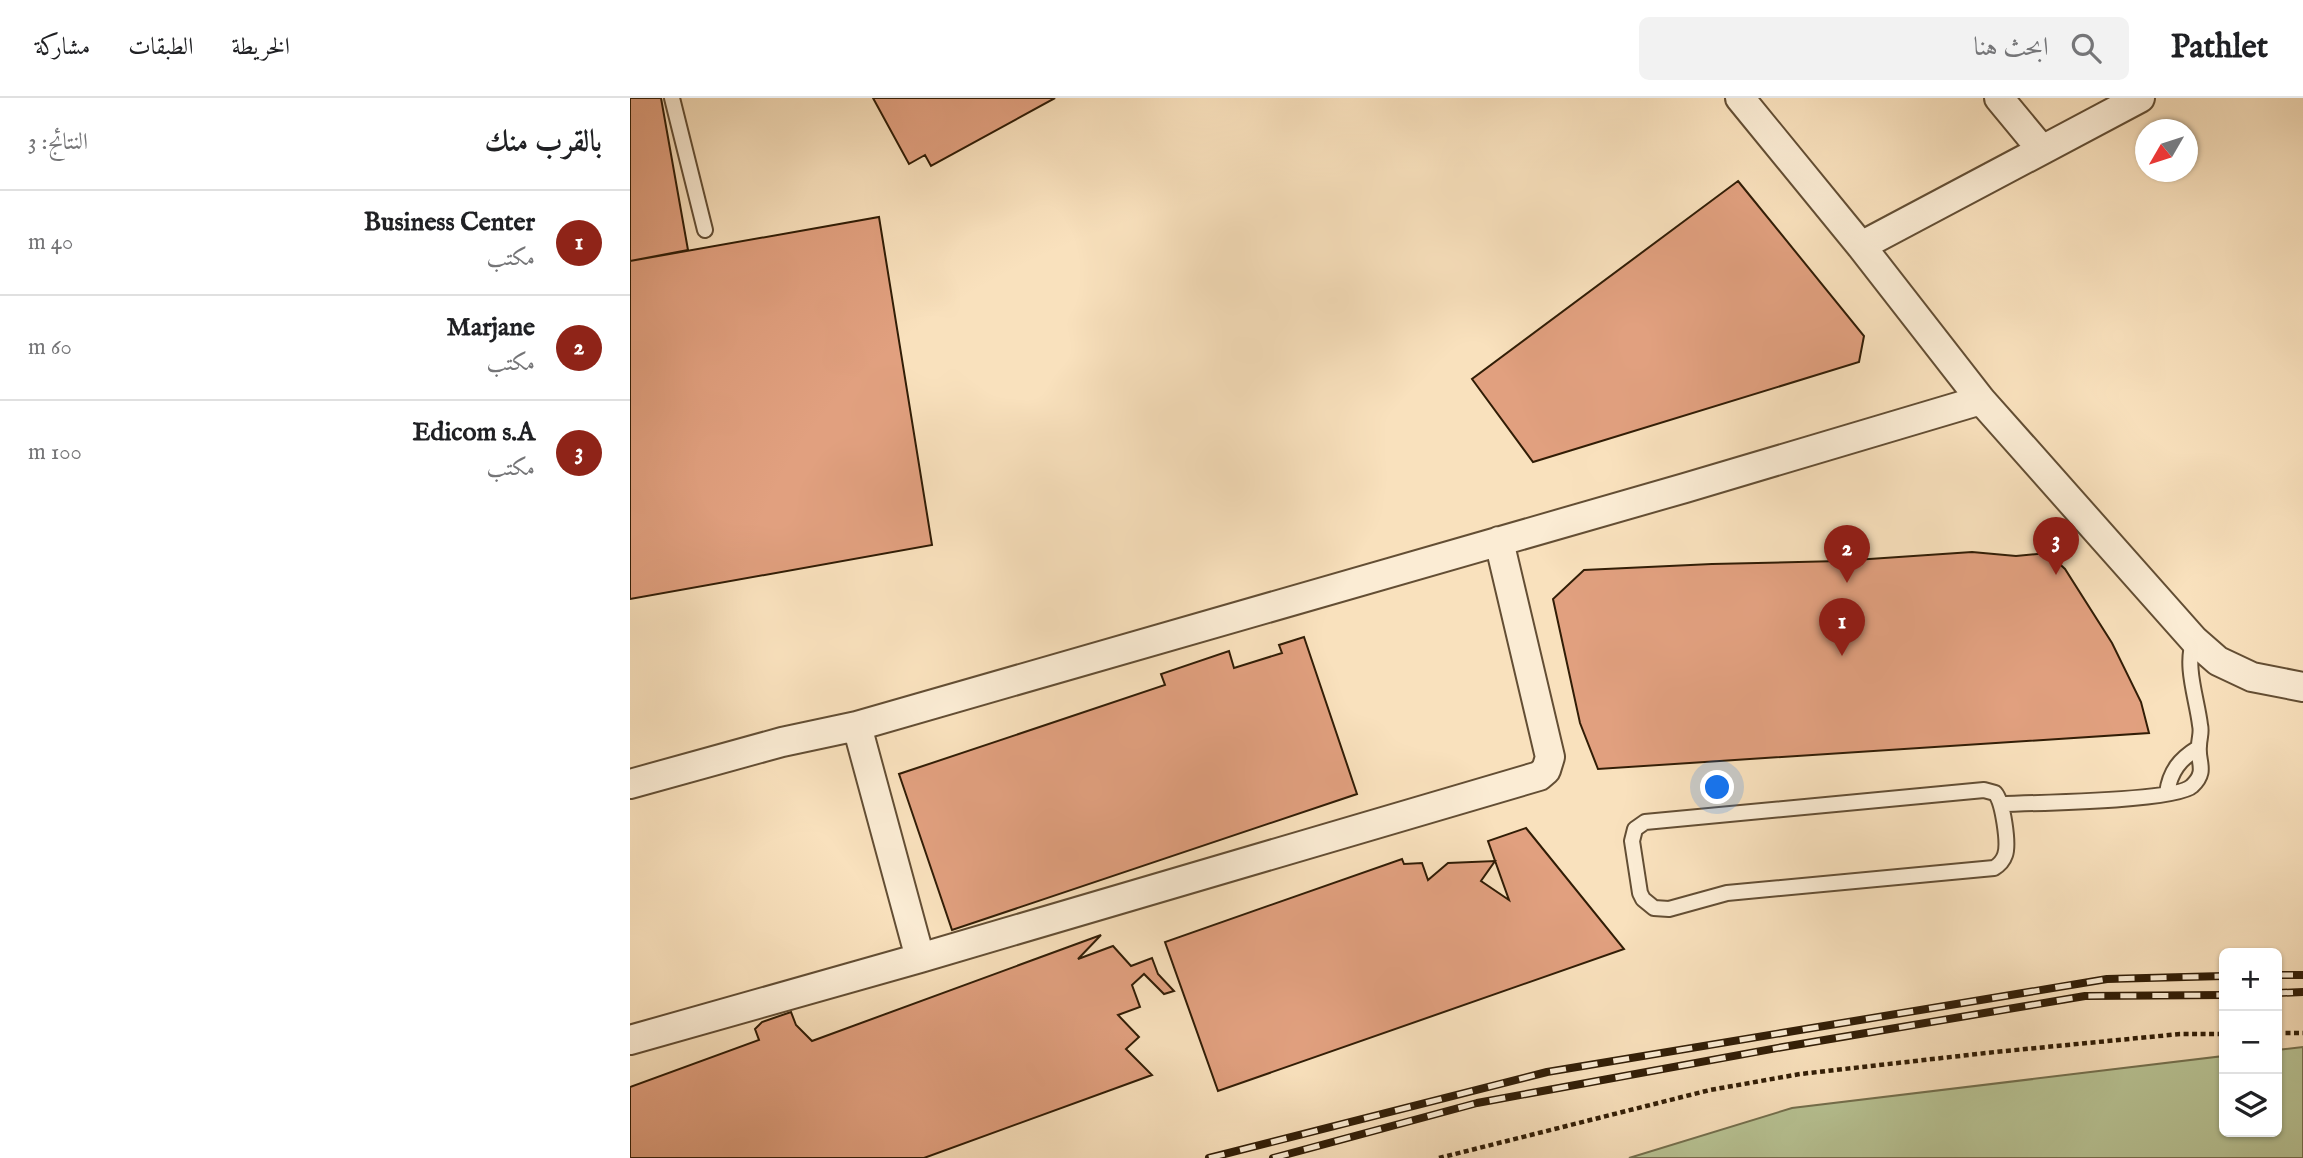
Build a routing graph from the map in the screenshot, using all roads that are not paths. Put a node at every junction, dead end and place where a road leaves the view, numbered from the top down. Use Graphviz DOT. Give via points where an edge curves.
graph roads {
  1 [pos="672,98"];
  2 [pos="1740,98"];
  3 [pos="1999,98"];
  4 [pos="2140,98"];
  5 [pos="2042,150"];
  6 [pos="705,230"];
  7 [pos="1861,246"];
  8 [pos="1981,400"];
  9 [pos="1499,541"];
  10 [pos="2194,640"];
  11 [pos="2303,687"];
  12 [pos="857,726"];
  13 [pos="2198,748"];
  14 [pos="630,783"];
  15 [pos="2167,793"];
  16 [pos="2001,804"];
  17 [pos="920,958"];
  18 [pos="630,1040"];
  1 -- 6 [label="lane"];
  2 -- 7 [label="street"];
  3 -- 5 [label="street"];
  4 -- 5 [label="street"];
  5 -- 7 [label="street"];
  7 -- 8 [label="street"];
  8 -- 9 [label="street"];
  8 -- 10 [label="street"];
  9 -- 12 [label="street"];
  9 -- 17 [label="street" via="1549,757 1539,776"];
  10 -- 11 [label="street" via="2218,661 2252,677"];
  10 -- 13 [label="lane" via="2190,655 2201,732"];
  12 -- 14 [label="street"];
  12 -- 17 [label="street"];
  13 -- 15 [label="lane" via="2179,762"];
  13 -- 15 [label="lane" via="2201,771 2194,784 2182,792"];
  15 -- 16 [label="lane"];
  16 -- 16 [label="lane" via="1995,793 1984,790 1645,821 1635,829 1632,841 1640,893 1654,908 1668,909 1727,893 1994,868 2005,856 2006,847"];
  17 -- 18 [label="street"];
}
